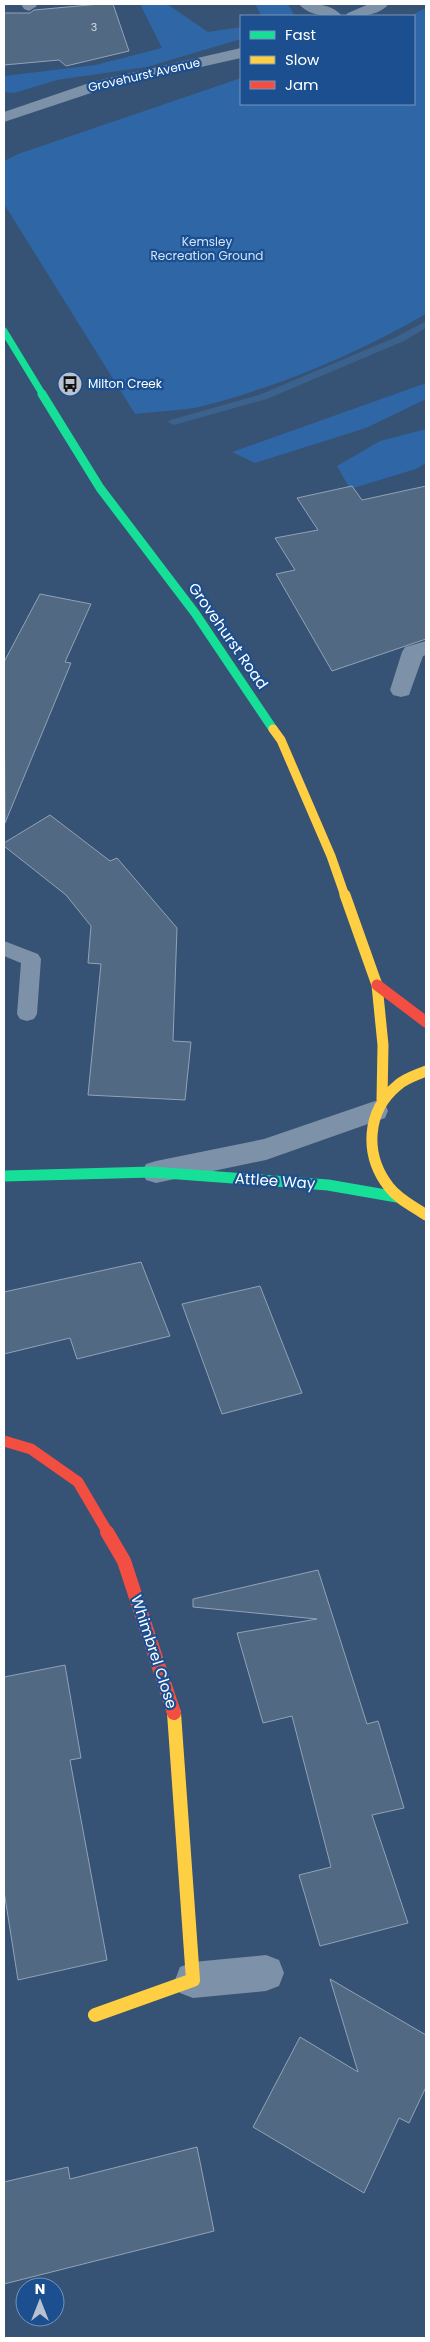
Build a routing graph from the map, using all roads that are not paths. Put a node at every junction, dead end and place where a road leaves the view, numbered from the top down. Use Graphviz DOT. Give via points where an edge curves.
graph roads {
  1 [pos="307,4"];
  2 [pos="381,4"];
  3 [pos="332,15"];
  4 [pos="355,15"];
  5 [pos="240,53"];
  6 [pos="47,100"];
  7 [pos="4,104"];
  8 [pos="4,117"];
  9 [pos="4,331"];
  10 [pos="426,648"];
  11 [pos="401,690"];
  12 [pos="4,948"];
  13 [pos="376,985"];
  14 [pos="27,1014"];
  15 [pos="426,1022"];
  16 [pos="426,1071"];
  17 [pos="379,1106"];
  18 [pos="152,1172"];
  19 [pos="4,1176"];
  20 [pos="397,1197"];
  21 [pos="426,1215"];
  22 [pos="4,1441"];
  23 [pos="266,1973"];
  24 [pos="192,1980"];
  25 [pos="95,2014"];
  1 -- 3 [label="street"];
  2 -- 4 [label="street"];
  5 -- 6 [label="street, Grovehurst Avenue"];
  6 -- 7 [label="street, Grovehurst Avenue"];
  6 -- 8 [label="street, Grovehurst Avenue"];
  9 -- 13 [label="street, Grovehurst Road" via="100,488 210,634 281,740 331,856"];
  10 -- 11 [label="street" via="412,652"];
  12 -- 14 [label="lane" via="32,959"];
  13 -- 15 [label="street"];
  13 -- 17 [label="street, Grovehurst Road" via="383,1045"];
  16 -- 17 [label="street" via="400,1083"];
  17 -- 18 [label="street, Attlee Way" via="266,1149"];
  17 -- 20 [label="street, Grovehurst Road" via="370,1126 372,1159 380,1176"];
  18 -- 19 [label="street, Attlee Way"];
  18 -- 20 [label="street, Attlee Way" via="328,1184"];
  20 -- 21 [label="street"];
  22 -- 24 [label="street, Whimbrel Close" via="31,1449 78,1482 124,1561 174,1706"];
  23 -- 24 [label="street"];
  24 -- 25 [label="street"];
}
